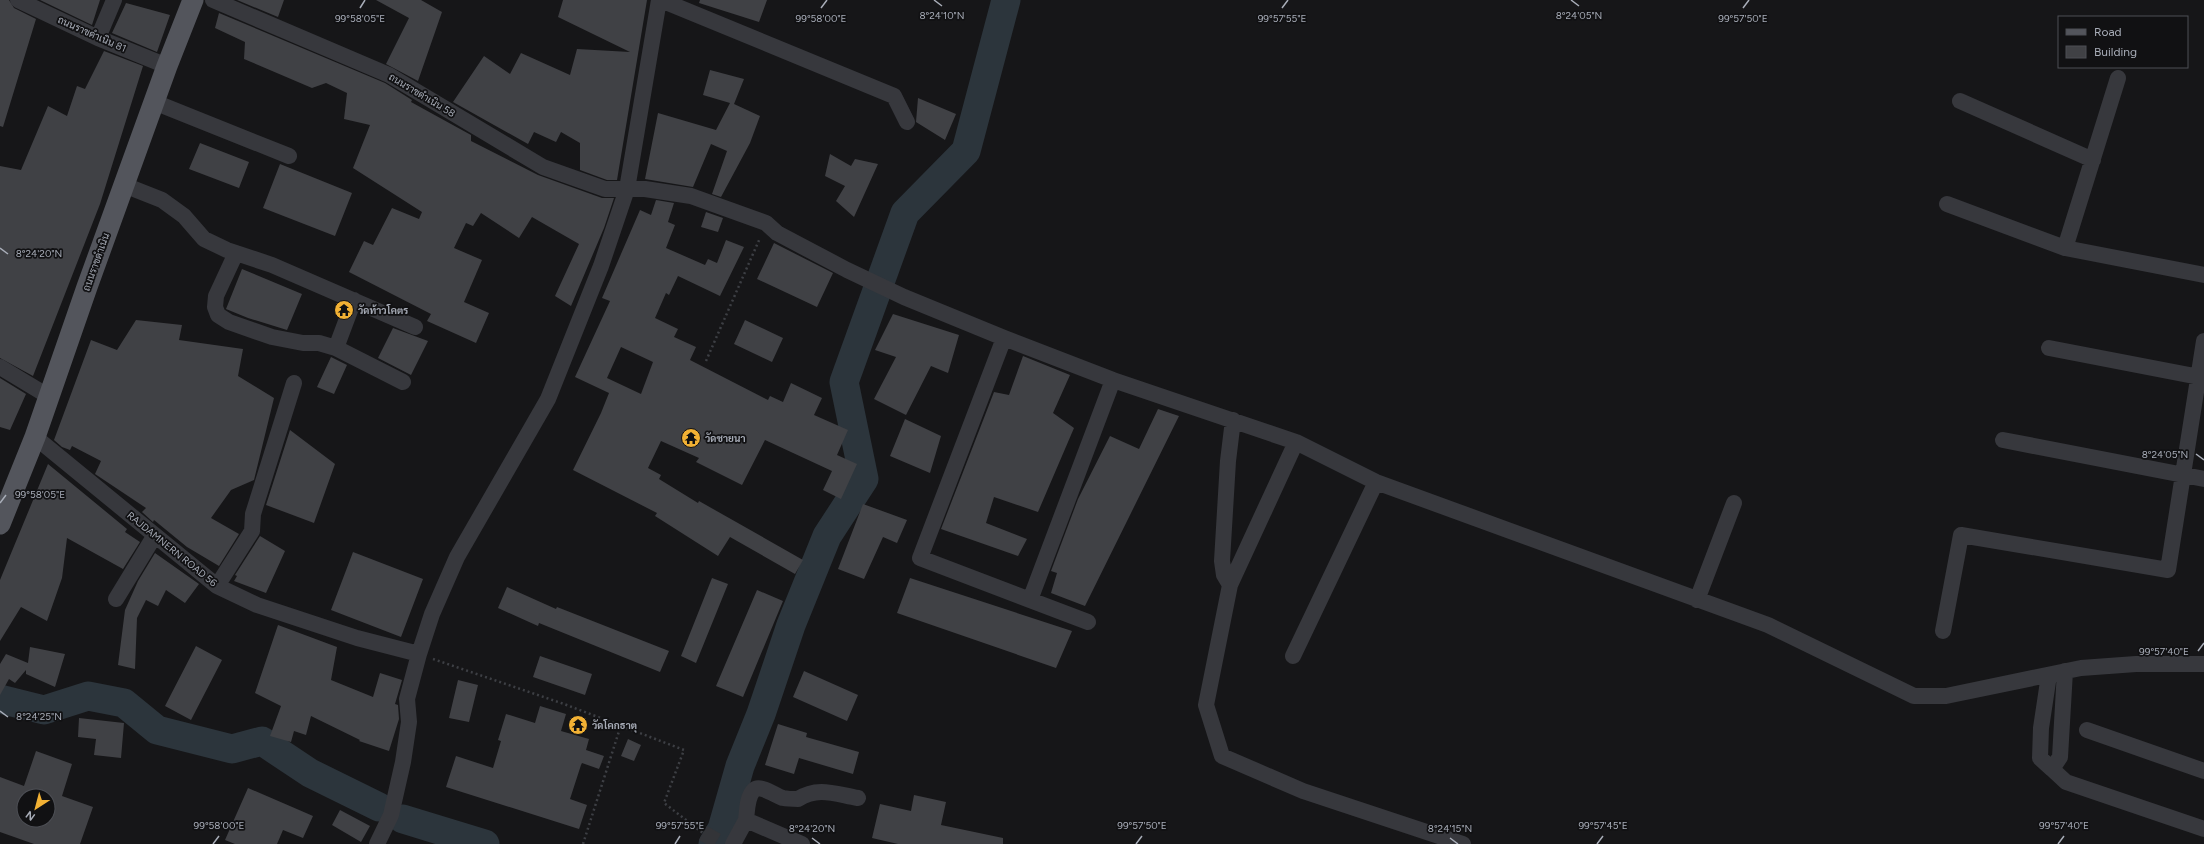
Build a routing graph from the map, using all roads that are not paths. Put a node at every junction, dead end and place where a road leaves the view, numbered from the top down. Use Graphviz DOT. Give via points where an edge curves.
graph roads {
  1 [pos="18,0"];
  2 [pos="114,0"];
  3 [pos="213,0"];
  4 [pos="660,0"];
  5 [pos="188,1"];
  6 [pos="98,38"];
  7 [pos="167,66"];
  8 [pos="2118,78"];
  9 [pos="1960,101"];
  10 [pos="154,102"];
  11 [pos="907,122"];
  12 [pos="290,156"];
  13 [pos="2092,160"];
  14 [pos="124,185"];
  15 [pos="627,189"];
  16 [pos="1947,204"];
  17 [pos="2065,248"];
  18 [pos="236,253"];
  19 [pos="2204,275"];
  20 [pos="354,300"];
  21 [pos="415,327"];
  22 [pos="1004,338"];
  23 [pos="2204,341"];
  24 [pos="336,348"];
  25 [pos="2049,348"];
  26 [pos="0,367"];
  27 [pos="2201,378"];
  28 [pos="1113,380"];
  29 [pos="403,382"];
  30 [pos="294,383"];
  31 [pos="48,396"];
  32 [pos="1233,420"];
  33 [pos="35,437"];
  34 [pos="2003,440"];
  35 [pos="1296,442"];
  36 [pos="2183,475"];
  37 [pos="2204,479"];
  38 [pos="1376,482"];
  39 [pos="1734,503"];
  40 [pos="0,521"];
  41 [pos="155,535"];
  42 [pos="1230,585"];
  43 [pos="217,586"];
  44 [pos="116,599"];
  45 [pos="1030,600"];
  46 [pos="1697,600"];
  47 [pos="1088,622"];
  48 [pos="1943,631"];
  49 [pos="419,654"];
  50 [pos="1293,656"];
  51 [pos="2204,664"];
  52 [pos="2065,671"];
  53 [pos="2049,674"];
  54 [pos="2087,730"];
  55 [pos="2052,769"];
  56 [pos="2204,771"];
  57 [pos="858,798"];
  58 [pos="746,820"];
  59 [pos="2204,829"];
  60 [pos="378,844"];
  61 [pos="733,844"];
  62 [pos="802,844"];
  63 [pos="1463,844"];
  1 -- 6 [label="street, ถนนราขดำเนิน 81"];
  2 -- 6 [label="street"];
  3 -- 15 [label="street, ถนนราขดำเนิน 58" via="389,75 542,167 605,189"];
  4 -- 11 [label="street" via="894,96"];
  4 -- 15 [label="street"];
  5 -- 7 [label="main road, ถนนราขดำเนิน"];
  6 -- 7 [label="street, ถนนราขดำเนิน 81"];
  7 -- 10 [label="main road, ถนนราขดำเนิน"];
  8 -- 13 [label="street"];
  9 -- 13 [label="street"];
  10 -- 12 [label="street"];
  10 -- 14 [label="main road, ถนนราขดำเนิน"];
  13 -- 17 [label="street"];
  14 -- 18 [label="street" via="162,200 184,216 204,239"];
  14 -- 31 [label="main road, ถนนราขดำเนิน"];
  15 -- 22 [label="street, ถนนราขดำเนิน 58" via="692,196 766,223 777,233 847,270 904,297"];
  15 -- 49 [label="street" via="602,266 548,399 457,557 432,614"];
  16 -- 17 [label="street"];
  17 -- 19 [label="street"];
  18 -- 20 [label="street" via="272,265"];
  18 -- 24 [label="street" via="216,296 215,306 218,315 229,322 272,337 303,344 319,343"];
  20 -- 21 [label="street"];
  20 -- 24 [label="street"];
  22 -- 28 [label="street, ถนนราขดำเนิน 58"];
  22 -- 45 [label="street" via="920,558"];
  23 -- 27 [label="street"];
  24 -- 29 [label="street"];
  25 -- 27 [label="street"];
  26 -- 31 [label="street"];
  27 -- 36 [label="street"];
  28 -- 32 [label="street, ถนนราขดำเนิน 58"];
  28 -- 45 [label="street"];
  30 -- 43 [label="street" via="253,514 252,531"];
  31 -- 33 [label="main road, ถนนราขดำเนิน"];
  32 -- 35 [label="street, ถนนราขดำเนิน 58"];
  32 -- 42 [label="street" via="1222,561 1224,575"];
  33 -- 40 [label="main road, ถนนราขดำเนิน"];
  33 -- 41 [label="street, RAJDAMNERN ROAD 56"];
  34 -- 36 [label="street"];
  35 -- 38 [label="street, ถนนราขดำเนิน 58"];
  35 -- 42 [label="street"];
  36 -- 37 [label="street"];
  36 -- 48 [label="street" via="2168,570 1961,535"];
  38 -- 46 [label="street, ถนนราขดำเนิน 58"];
  38 -- 50 [label="street"];
  39 -- 46 [label="street"];
  41 -- 43 [label="street, RAJDAMNERN ROAD 56"];
  41 -- 44 [label="street"];
  42 -- 63 [label="street" via="1206,705 1222,756 1303,791"];
  43 -- 49 [label="street, RAJDAMNERN ROAD 56" via="257,605 357,638"];
  45 -- 47 [label="street"];
  46 -- 53 [label="street, ถนนราขดำเนิน 58" via="1768,625 1914,696 1946,696"];
  49 -- 60 [label="street" via="407,699 409,722 403,762 391,815"];
  51 -- 52 [label="street, ถนนราขดำเนิน 58" via="2136,664"];
  52 -- 53 [label="street, ถนนราขดำเนิน 58"];
  52 -- 55 [label="street" via="2060,757"];
  53 -- 55 [label="street" via="2041,728 2040,758"];
  54 -- 56 [label="street"];
  55 -- 59 [label="street" via="2066,782"];
  57 -- 58 [label="street" via="818,790 798,800 756,788 752,791 748,803"];
  58 -- 61 [label="street"];
  58 -- 62 [label="street"];
}
